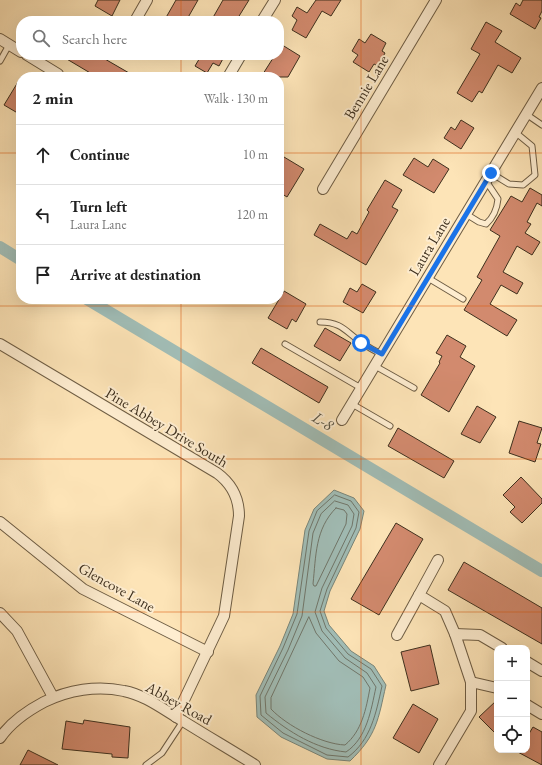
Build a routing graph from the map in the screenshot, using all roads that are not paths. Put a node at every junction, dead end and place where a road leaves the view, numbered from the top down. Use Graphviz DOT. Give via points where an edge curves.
graph roads {
  1 [pos="147,0"];
  2 [pos="275,0"];
  3 [pos="436,0"];
  4 [pos="137,16"];
  5 [pos="265,16"];
  6 [pos="0,39"];
  7 [pos="10,45"];
  8 [pos="16,49"];
  9 [pos="35,60"];
  10 [pos="238,60"];
  11 [pos="0,61"];
  12 [pos="55,72"];
  13 [pos="231,72"];
  14 [pos="542,88"];
  15 [pos="526,114"];
  16 [pos="542,125"];
  17 [pos="515,132"];
  18 [pos="488,177"];
  19 [pos="323,189"];
  20 [pos="466,214"];
  21 [pos="428,278"];
  22 [pos="463,299"];
  23 [pos="320,322"];
  24 [pos="0,344"];
  25 [pos="285,344"];
  26 [pos="382,354"];
  27 [pos="375,366"];
  28 [pos="361,388"];
  29 [pos="414,388"];
  30 [pos="352,404"];
  31 [pos="342,420"];
  32 [pos="390,426"];
  33 [pos="0,522"];
  34 [pos="438,560"];
  35 [pos="419,595"];
  36 [pos="0,613"];
  37 [pos="455,634"];
  38 [pos="397,635"];
  39 [pos="497,645"];
  40 [pos="208,652"];
  41 [pos="530,664"];
  42 [pos="542,671"];
  43 [pos="472,682"];
  44 [pos="494,687"];
  45 [pos="53,698"];
  46 [pos="530,707"];
  47 [pos="542,714"];
  48 [pos="180,719"];
  49 [pos="0,738"];
  50 [pos="146,765"];
  51 [pos="255,765"];
  52 [pos="439,765"];
  1 -- 4 [label="street"];
  2 -- 5 [label="street"];
  3 -- 19 [label="street, Bennie Lane"];
  6 -- 7 [label="street"];
  7 -- 8 [label="street"];
  7 -- 11 [label="lane"];
  9 -- 12 [label="street"];
  10 -- 13 [label="street"];
  14 -- 15 [label="street, Laura Lane"];
  15 -- 16 [label="lane"];
  15 -- 17 [label="street, Laura Lane"];
  17 -- 18 [label="street, Laura Lane"];
  17 -- 18 [label="lane" via="532,146 535,175 522,185 509,184"];
  18 -- 20 [label="street, Laura Lane"];
  18 -- 20 [label="lane" via="498,199 492,219 486,224"];
  20 -- 21 [label="street, Laura Lane"];
  21 -- 22 [label="lane"];
  21 -- 26 [label="street, Laura Lane"];
  23 -- 26 [label="lane" via="328,322 348,330 361,343"];
  24 -- 40 [label="street, Pine Abbey Drive South" via="218,473 230,485 238,500 239,516 224,616"];
  25 -- 28 [label="lane"];
  26 -- 27 [label="street, Laura Lane"];
  27 -- 28 [label="street, Laura Lane"];
  27 -- 29 [label="lane"];
  28 -- 30 [label="street, Laura Lane"];
  30 -- 31 [label="street, Laura Lane"];
  30 -- 32 [label="lane"];
  33 -- 40 [label="street, Glencove Lane" via="84,588"];
  34 -- 35 [label="street"];
  35 -- 37 [label="street" via="445,611"];
  35 -- 38 [label="street"];
  36 -- 45 [label="street" via="17,631"];
  37 -- 39 [label="street" via="480,635"];
  37 -- 43 [label="street"];
  40 -- 48 [label="street, Pine Abbey Drive South"];
  41 -- 42 [label="street"];
  43 -- 44 [label="street"];
  43 -- 52 [label="street" via="471,711"];
  45 -- 48 [label="street, Abbey Road" via="66,692 103,688 124,691 144,698"];
  45 -- 49 [label="street, Abbey Road" via="16,719"];
  46 -- 47 [label="street"];
  48 -- 50 [label="lane" via="162,753"];
  48 -- 51 [label="street, Abbey Road"];
}
